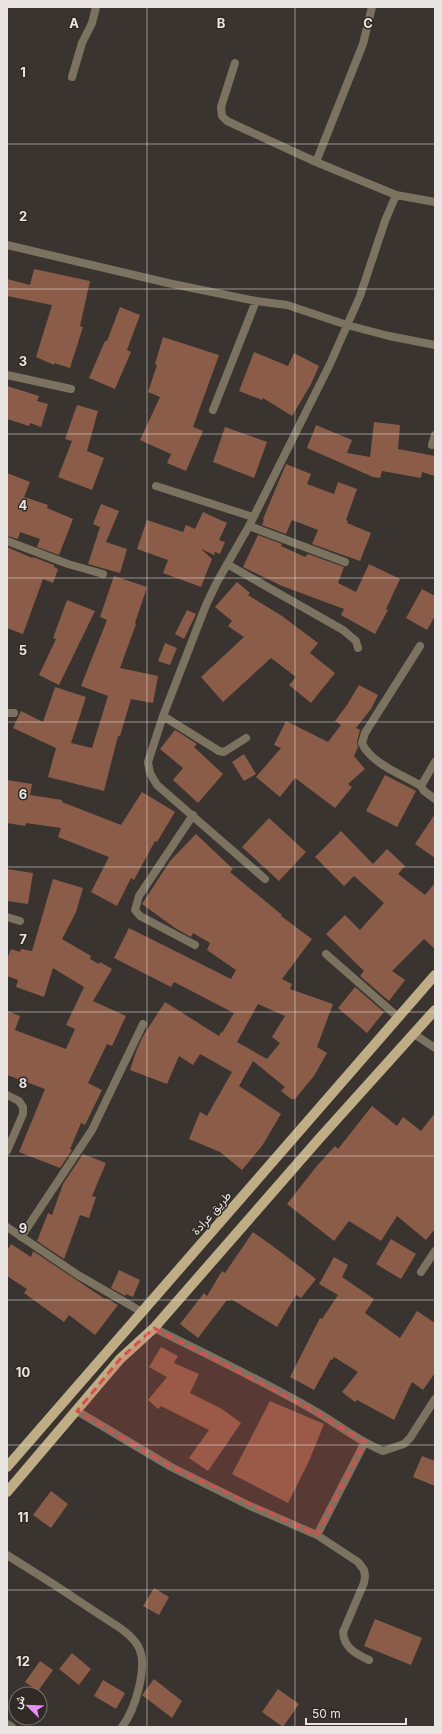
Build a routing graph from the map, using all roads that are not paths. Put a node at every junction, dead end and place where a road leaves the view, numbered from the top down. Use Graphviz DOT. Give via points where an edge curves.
graph roads {
  1 [pos="96,7"];
  2 [pos="372,7"];
  3 [pos="234,63"];
  4 [pos="72,77"];
  5 [pos="316,162"];
  6 [pos="396,195"];
  7 [pos="435,202"];
  8 [pos="7,245"];
  9 [pos="256,301"];
  10 [pos="347,325"];
  11 [pos="435,345"];
  12 [pos="7,375"];
  13 [pos="71,389"];
  14 [pos="214,410"];
  15 [pos="435,435"];
  16 [pos="432,444"];
  17 [pos="156,486"];
  18 [pos="253,517"];
  19 [pos="248,526"];
  20 [pos="7,541"];
  21 [pos="345,562"];
  22 [pos="227,564"];
  23 [pos="103,574"];
  24 [pos="420,646"];
  25 [pos="358,648"];
  26 [pos="163,716"];
  27 [pos="246,738"];
  28 [pos="435,762"];
  29 [pos="421,786"];
  30 [pos="435,799"];
  31 [pos="193,815"];
  32 [pos="265,879"];
  33 [pos="7,917"];
  34 [pos="20,921"];
  35 [pos="195,945"];
  36 [pos="326,954"];
  37 [pos="434,979"];
  38 [pos="435,1010"];
  39 [pos="398,1017"];
  40 [pos="143,1024"];
  41 [pos="414,1034"];
  42 [pos="435,1048"];
  43 [pos="7,1095"];
  44 [pos="7,1151"];
  45 [pos="7,1227"];
  46 [pos="21,1237"];
  47 [pos="435,1251"];
  48 [pos="421,1272"];
  49 [pos="142,1312"];
  50 [pos="154,1328"];
  51 [pos="435,1399"];
  52 [pos="77,1411"];
  53 [pos="365,1442"];
  54 [pos="7,1467"];
  55 [pos="7,1492"];
  56 [pos="317,1535"];
  57 [pos="7,1554"];
  58 [pos="369,1660"];
  59 [pos="7,1724"];
  60 [pos="12,1727"];
  61 [pos="122,1727"];
  1 -- 4 [label="street"];
  2 -- 5 [label="street" via="363,44"];
  3 -- 5 [label="street" via="221,107 222,116 236,126"];
  5 -- 6 [label="street"];
  6 -- 7 [label="street"];
  6 -- 10 [label="street"];
  8 -- 9 [label="street"];
  9 -- 10 [label="street" via="287,305"];
  9 -- 14 [label="street"];
  10 -- 11 [label="street"];
  10 -- 18 [label="street"];
  12 -- 13 [label="street"];
  15 -- 16 [label="street"];
  17 -- 18 [label="street"];
  18 -- 19 [label="street"];
  19 -- 21 [label="street"];
  19 -- 22 [label="street"];
  20 -- 23 [label="street"];
  22 -- 25 [label="street" via="343,630 356,641"];
  22 -- 26 [label="street" via="206,605"];
  24 -- 29 [label="street" via="365,732 362,743 372,758"];
  26 -- 27 [label="street" via="219,752 224,752"];
  26 -- 31 [label="street" via="148,762 150,773 157,785"];
  28 -- 29 [label="street"];
  29 -- 30 [label="street"];
  31 -- 32 [label="street"];
  31 -- 35 [label="street" via="139,896 135,910 140,916"];
  33 -- 34 [label="street"];
  36 -- 39 [label="street"];
  37 -- 39 [label="main road, طريق عرادة"];
  38 -- 41 [label="main road"];
  39 -- 49 [label="main road, طريق عرادة"];
  40 -- 46 [label="street" via="92,1130"];
  41 -- 42 [label="street"];
  41 -- 50 [label="main road"];
  43 -- 44 [label="street" via="19,1101 23,1107 23,1114"];
  45 -- 46 [label="street"];
  46 -- 49 [label="street" via="78,1275"];
  47 -- 48 [label="street"];
  49 -- 54 [label="main road, طريق عرادة"];
  50 -- 52 [label="main road" via="120,1360"];
  50 -- 53 [label="street" via="309,1408"];
  51 -- 53 [label="street" via="404,1444 383,1451"];
  52 -- 55 [label="main road"];
  52 -- 56 [label="street" via="171,1467"];
  53 -- 56 [label="street"];
  56 -- 58 [label="street" via="362,1565 366,1576 343,1632 348,1647"];
  57 -- 61 [label="street" via="119,1628 138,1646 142,1660 138,1692"];
  59 -- 60 [label="street"];
}
